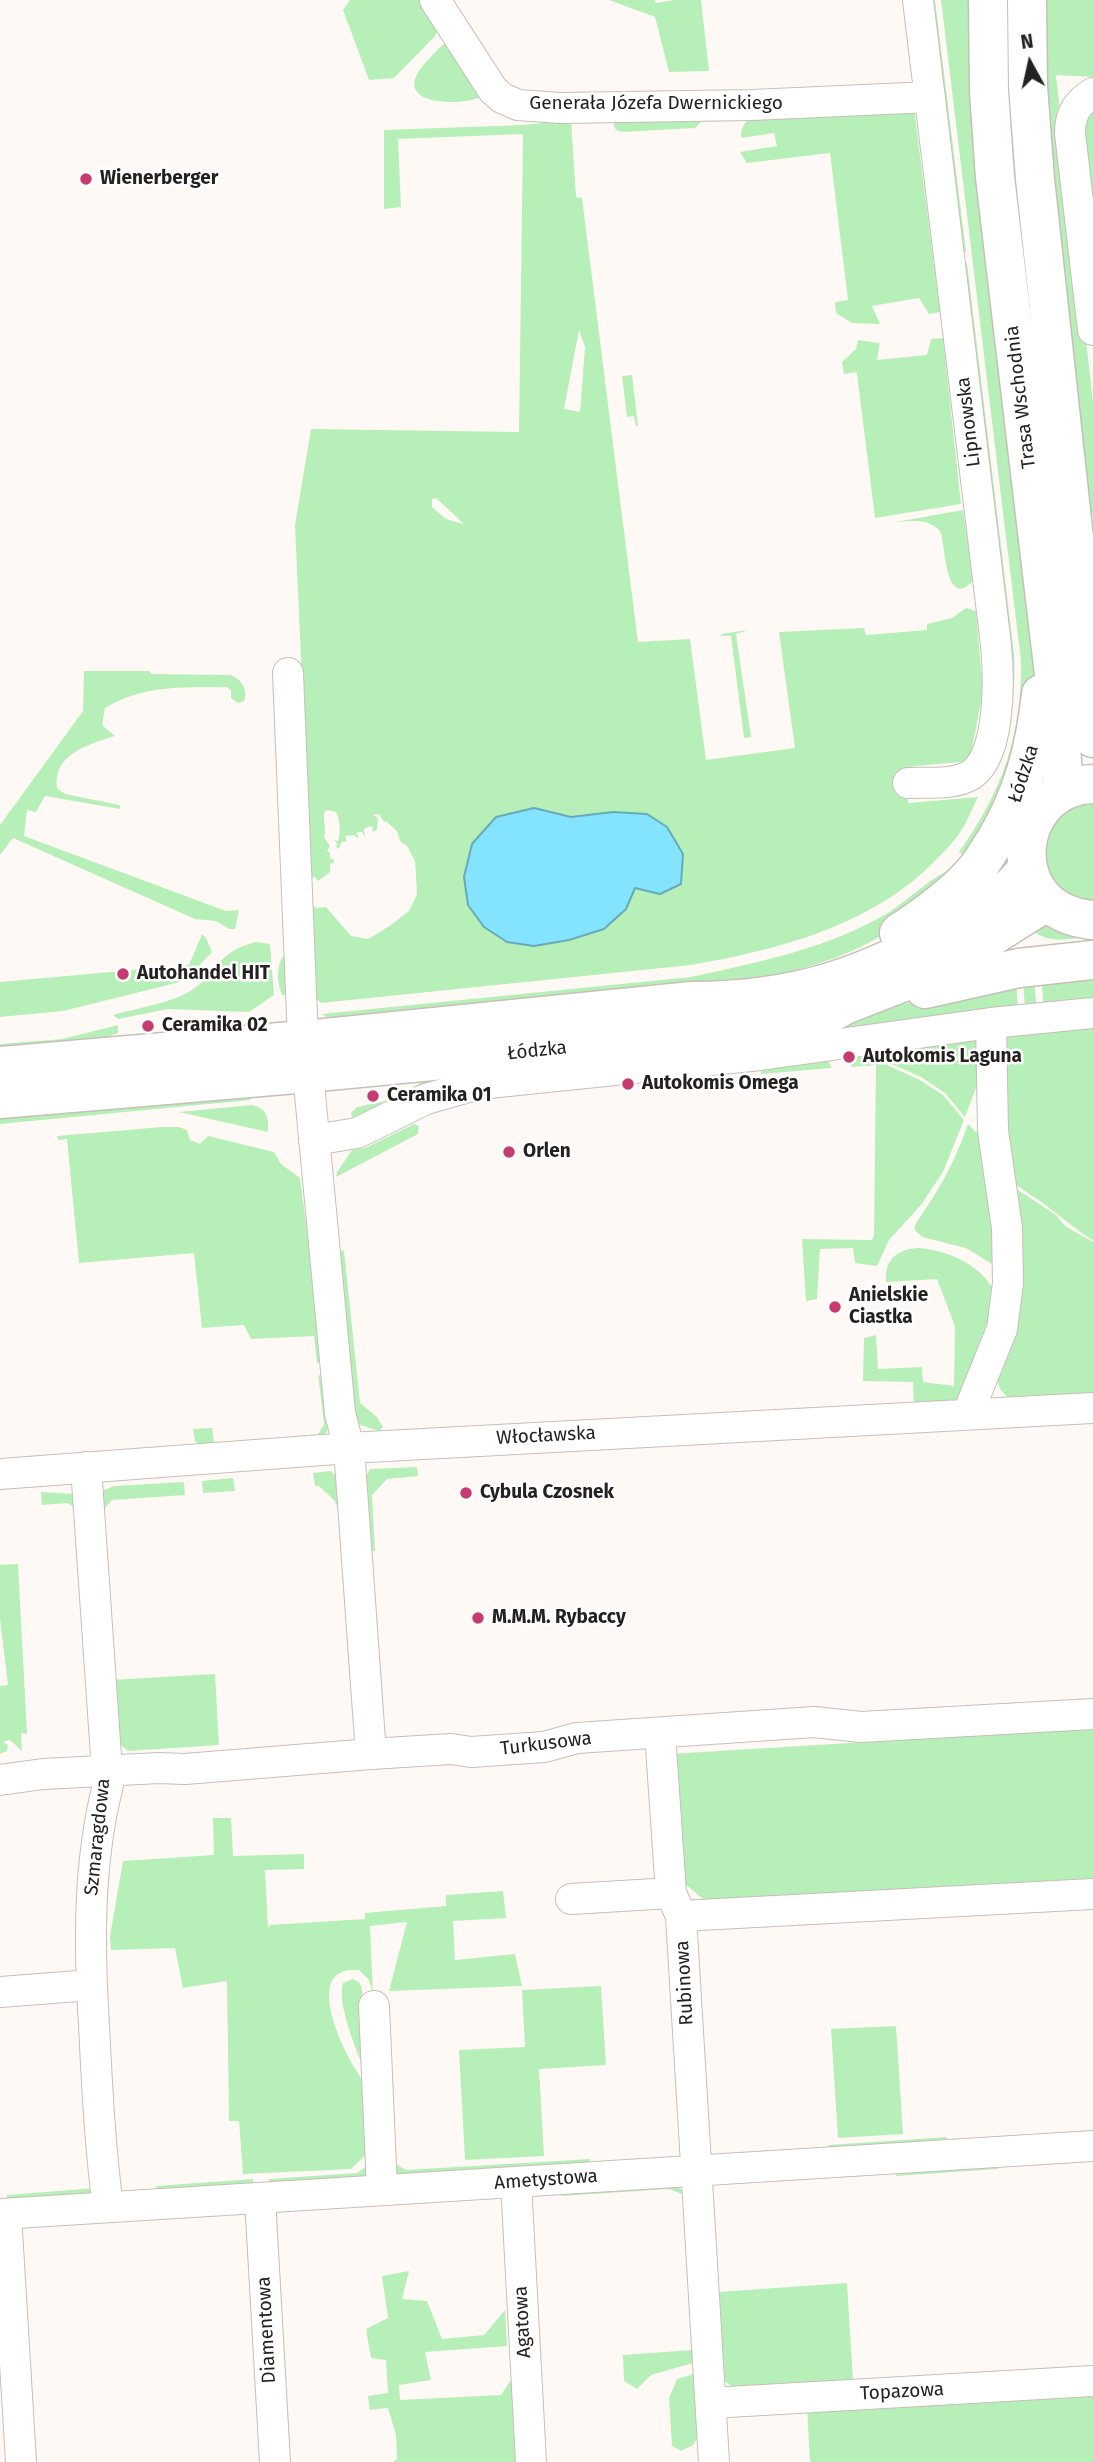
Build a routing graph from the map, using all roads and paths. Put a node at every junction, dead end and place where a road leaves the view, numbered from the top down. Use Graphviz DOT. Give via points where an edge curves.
graph roads {
  1 [pos="435,0"];
  2 [pos="918,0"];
  3 [pos="988,0"];
  4 [pos="1027,0"];
  5 [pos="930,97"];
  6 [pos="1083,103"];
  7 [pos="1093,330"];
  8 [pos="1040,559"];
  9 [pos="1082,612"];
  10 [pos="1093,656"];
  11 [pos="288,673"];
  12 [pos="1093,738"];
  13 [pos="908,783"];
  14 [pos="1077,789"];
  15 [pos="1028,867"];
  16 [pos="1046,902"];
  17 [pos="1093,920"];
  18 [pos="1093,960"];
  19 [pos="692,1001"];
  20 [pos="832,1012"];
  21 [pos="1093,1013"];
  22 [pos="990,1023"];
  23 [pos="306,1056"];
  24 [pos="0,1066"];
  25 [pos="0,1099"];
  26 [pos="314,1140"];
  27 [pos="1093,1408"];
  28 [pos="968,1413"];
  29 [pos="349,1448"];
  30 [pos="86,1467"];
  31 [pos="0,1474"];
  32 [pos="1093,1714"];
  33 [pos="660,1733"];
  34 [pos="371,1754"];
  35 [pos="106,1772"];
  36 [pos="0,1780"];
  37 [pos="1093,1894"];
  38 [pos="572,1899"];
  39 [pos="676,1904"];
  40 [pos="91,1985"];
  41 [pos="0,1992"];
  42 [pos="374,2006"];
  43 [pos="1093,2146"];
  44 [pos="696,2171"];
  45 [pos="516,2182"];
  46 [pos="382,2190"];
  47 [pos="260,2198"];
  48 [pos="108,2207"];
  49 [pos="3,2214"];
  50 [pos="1093,2381"];
  51 [pos="711,2403"];
  52 [pos="21,2462"];
  53 [pos="275,2462"];
  54 [pos="531,2462"];
  55 [pos="714,2462"];
  1 -- 5 [label="street, Generała Józefa Dwernickiego" via="493,90 518,105 752,105"];
  2 -- 5 [label="street, Lipnowska"];
  3 -- 8 [label="main road, Trasa Wschodnia" via="995,177"];
  4 -- 9 [label="main road, Trasa Wschodnia" via="1035,179"];
  5 -- 13 [label="street, Lipnowska" via="995,632 998,693 991,737 977,771 955,781"];
  6 -- 7 [label="street" via="1070,133"];
  8 -- 14 [label="main road, Trasa Wschodnia" via="1063,780"];
  8 -- 19 [label="main road, Łódzka" via="1042,690 1034,749 1014,806 974,872 909,926 852,957"];
  9 -- 10 [label="main road"];
  9 -- 12 [label="main road, Trasa Wschodnia"];
  11 -- 23 [label="street"];
  14 -- 15 [label="main road" via="1043,807 1028,842"];
  15 -- 16 [label="main road"];
  15 -- 19 [label="main road, Łódzka" via="1006,891 963,920 910,951 861,972 795,993"];
  16 -- 17 [label="main road" via="1067,915"];
  16 -- 20 [label="main road, Łódzka" via="919,976"];
  18 -- 20 [label="main road" via="990,973"];
  19 -- 23 [label="main road, Łódzka"];
  20 -- 23 [label="main road, Łódzka" via="682,1037"];
  21 -- 22 [label="street"];
  22 -- 26 [label="street" via="760,1055 479,1084 426,1099 356,1133"];
  22 -- 28 [label="street" via="993,1131 1007,1228 1009,1283 1002,1329"];
  23 -- 24 [label="main road, Łódzka"];
  23 -- 25 [label="main road, Łódzka"];
  23 -- 26 [label="street"];
  26 -- 29 [label="street" via="340,1413"];
  27 -- 28 [label="street, Włocławska"];
  28 -- 29 [label="street, Włocławska"];
  29 -- 30 [label="street, Włocławska"];
  29 -- 34 [label="street"];
  30 -- 31 [label="street, Włocławska"];
  30 -- 35 [label="street, Szmaragdowa"];
  32 -- 33 [label="street, Turkusowa" via="861,1727 814,1722"];
  33 -- 34 [label="street, Turkusowa" via="577,1738 544,1747"];
  33 -- 39 [label="street"];
  34 -- 35 [label="street, Turkusowa"];
  35 -- 36 [label="street, Turkusowa"];
  35 -- 40 [label="street, Szmaragdowa" via="91,1903"];
  37 -- 39 [label="street, Rubinowa"];
  38 -- 39 [label="street"];
  39 -- 44 [label="street, Rubinowa"];
  40 -- 41 [label="street"];
  40 -- 48 [label="street, Szmaragdowa" via="95,2091"];
  42 -- 46 [label="street"];
  43 -- 44 [label="street, Ametystowa"];
  44 -- 45 [label="street, Ametystowa"];
  44 -- 51 [label="street, Rubinowa"];
  45 -- 46 [label="street, Ametystowa"];
  45 -- 54 [label="street, Agatowa"];
  46 -- 47 [label="street, Ametystowa"];
  47 -- 48 [label="street, Ametystowa"];
  47 -- 53 [label="street, Diamentowa"];
  48 -- 49 [label="street, Ametystowa"];
  49 -- 52 [label="street"];
  50 -- 51 [label="street, Topazowa"];
  51 -- 55 [label="street, Rubinowa"];
}
